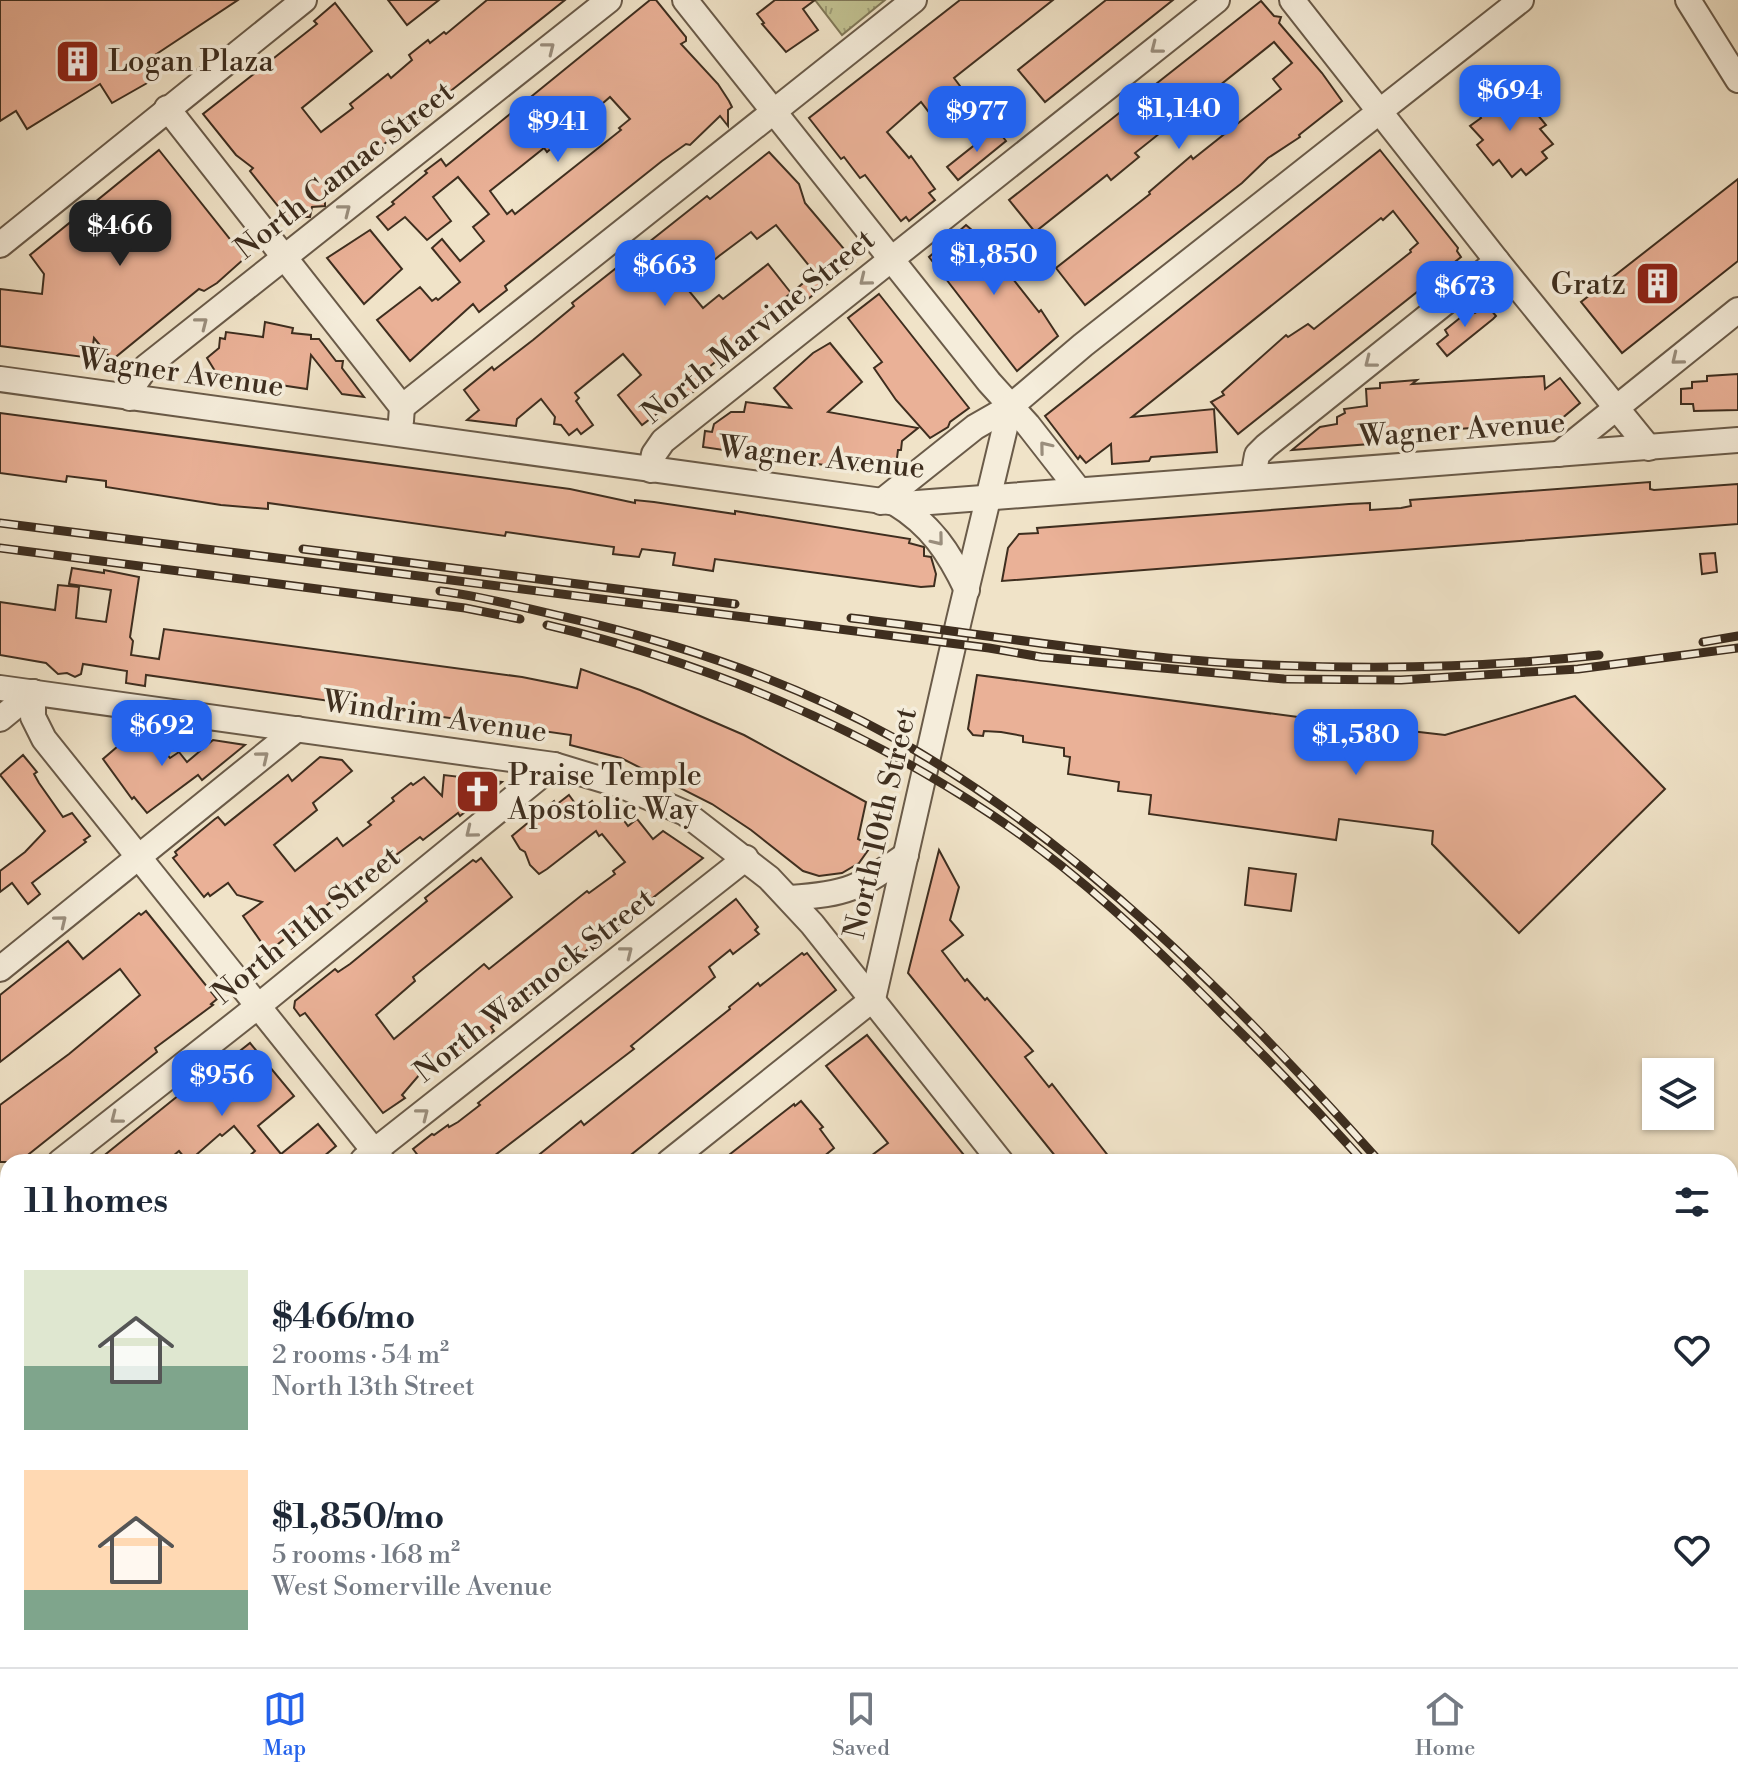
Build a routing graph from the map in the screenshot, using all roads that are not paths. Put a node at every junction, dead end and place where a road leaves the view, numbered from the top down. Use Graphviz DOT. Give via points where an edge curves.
graph roads {
  1 [pos="304,0"];
  2 [pos="609,0"];
  3 [pos="685,0"];
  4 [pos="914,0"];
  5 [pos="1217,0"];
  6 [pos="1292,0"];
  7 [pos="1521,0"];
  8 [pos="1688,0"];
  9 [pos="1738,80"];
  10 [pos="167,108"];
  11 [pos="774,111"];
  12 [pos="1380,113"];
  13 [pos="0,245"];
  14 [pos="284,258"];
  15 [pos="891,259"];
  16 [pos="1497,261"];
  17 [pos="1738,310"];
  18 [pos="0,379"];
  19 [pos="130,398"];
  20 [pos="402,407"];
  21 [pos="1010,407"];
  22 [pos="1616,408"];
  23 [pos="399,435"];
  24 [pos="1738,440"];
  25 [pos="1649,448"];
  26 [pos="1559,454"];
  27 [pos="651,470"];
  28 [pos="1253,477"];
  29 [pos="1078,489"];
  30 [pos="987,498"];
  31 [pos="888,502"];
  32 [pos="967,590"];
  33 [pos="0,688"];
  34 [pos="33,692"];
  35 [pos="0,719"];
  36 [pos="297,729"];
  37 [pos="554,765"];
  38 [pos="906,855"];
  39 [pos="140,857"];
  40 [pos="746,858"];
  41 [pos="790,898"];
  42 [pos="0,969"];
  43 [pos="873,999"];
  44 [pos="257,1007"];
  45 [pos="70,1154"];
  46 [pos="369,1154"];
  47 [pos="379,1154"];
  48 [pos="679,1154"];
  49 [pos="991,1154"];
  1 -- 10 [label="street"];
  14 -- 2 [label="street, North Camac Street, one-way"];
  3 -- 11 [label="street"];
  4 -- 11 [label="street"];
  5 -- 15 [label="street, North Marvine Street, one-way"];
  6 -- 12 [label="street"];
  7 -- 12 [label="street"];
  8 -- 9 [label="street"];
  10 -- 13 [label="street"];
  10 -- 14 [label="street"];
  11 -- 15 [label="street"];
  11 -- 20 [label="street"];
  12 -- 16 [label="street"];
  12 -- 21 [label="street"];
  19 -- 14 [label="street, North Camac Street, one-way" via="146,367"];
  14 -- 20 [label="street"];
  15 -- 21 [label="street"];
  15 -- 27 [label="street, North Marvine Street, one-way" via="663,441"];
  16 -- 22 [label="street"];
  16 -- 28 [label="street, one-way" via="1266,446 1257,455"];
  17 -- 22 [label="street, one-way"];
  18 -- 19 [label="street, Wagner Avenue"];
  19 -- 23 [label="street, Wagner Avenue"];
  20 -- 23 [label="street"];
  29 -- 21 [label="street, one-way"];
  21 -- 30 [label="street, North 10th Street"];
  21 -- 31 [label="street" via="975,427"];
  22 -- 25 [label="street"];
  22 -- 26 [label="street"];
  23 -- 27 [label="street, Wagner Avenue"];
  24 -- 25 [label="street, Wagner Avenue"];
  25 -- 26 [label="street, Wagner Avenue"];
  26 -- 28 [label="street, Wagner Avenue"];
  27 -- 31 [label="street, Wagner Avenue"];
  28 -- 29 [label="street, Wagner Avenue"];
  29 -- 30 [label="street, Wagner Avenue"];
  30 -- 31 [label="street, Wagner Avenue"];
  30 -- 32 [label="street, North 10th Street"];
  31 -- 32 [label="street, one-way" via="919,519 938,538"];
  32 -- 38 [label="street, North 10th Street"];
  33 -- 34 [label="street, Windrim Avenue"];
  34 -- 35 [label="street"];
  34 -- 36 [label="street, Windrim Avenue"];
  34 -- 39 [label="street" via="33,717 44,739"];
  36 -- 37 [label="street, Windrim Avenue"];
  39 -- 36 [label="street, one-way"];
  37 -- 40 [label="street, Windrim Avenue" via="685,813"];
  37 -- 44 [label="street, North 11th Street, one-way"];
  38 -- 41 [label="street" via="842,893"];
  38 -- 43 [label="street, North 10th Street"];
  42 -- 39 [label="street, one-way"];
  39 -- 44 [label="street"];
  40 -- 41 [label="street, Windrim Avenue"];
  47 -- 40 [label="street, North Warnock Street, one-way"];
  41 -- 43 [label="street, Windrim Avenue"];
  43 -- 48 [label="street"];
  43 -- 49 [label="street, Windrim Avenue"];
  44 -- 45 [label="street, North 11th Street, one-way"];
  44 -- 46 [label="street"];
}
